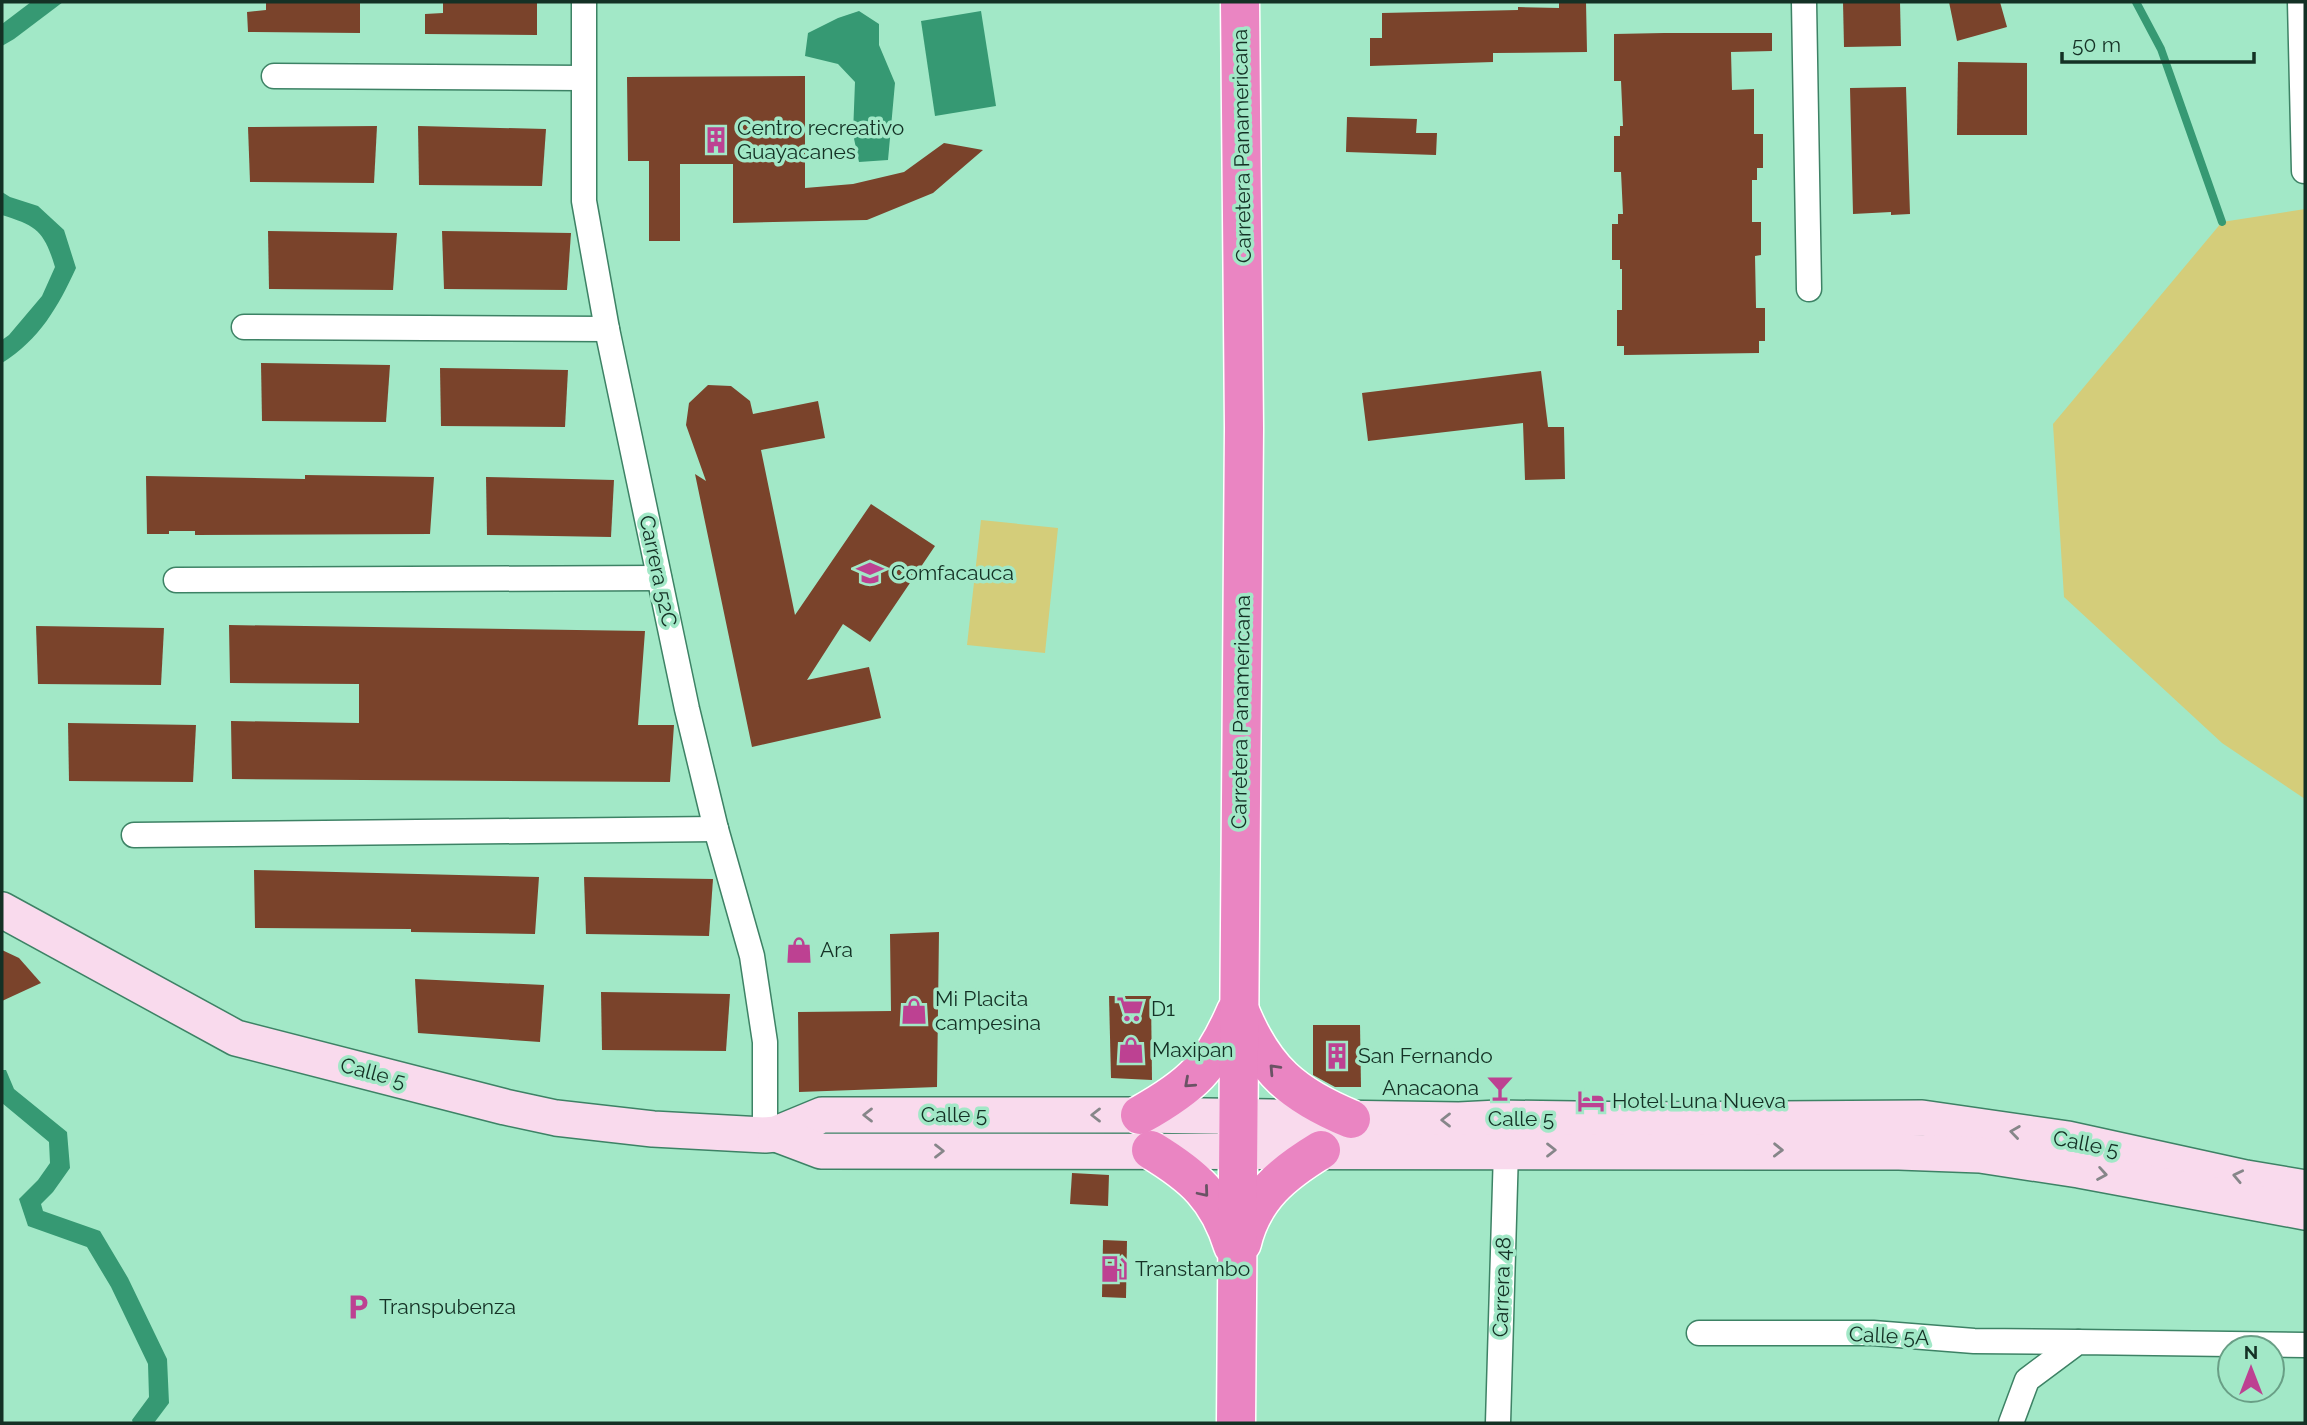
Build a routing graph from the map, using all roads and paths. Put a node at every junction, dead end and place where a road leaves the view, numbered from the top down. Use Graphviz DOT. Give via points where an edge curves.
graph roads {
  1 [pos="584,2"];
  2 [pos="1240,2"];
  3 [pos="1804,2"];
  4 [pos="2300,2"];
  5 [pos="274,76"];
  6 [pos="583,78"];
  7 [pos="2305,172"];
  8 [pos="1809,289"];
  9 [pos="244,327"];
  10 [pos="607,329"];
  11 [pos="659,578"];
  12 [pos="176,580"];
  13 [pos="716,829"];
  14 [pos="134,835"];
  15 [pos="2,910"];
  16 [pos="1238,1006"];
  17 [pos="1351,1119"];
  18 [pos="1146,1133"];
  19 [pos="1237,1133"];
  20 [pos="770,1134"];
  21 [pos="1321,1150"];
  22 [pos="1506,1150"];
  23 [pos="2305,1188"];
  24 [pos="2305,1212"];
  25 [pos="1237,1262"];
  26 [pos="1699,1333"];
  27 [pos="2078,1342"];
  28 [pos="2305,1345"];
  29 [pos="1236,1423"];
  30 [pos="1498,1423"];
  31 [pos="2011,1423"];
  1 -- 6 [label="street, Carrera 52C"];
  2 -- 16 [label="highway, Carretera Panamericana" via="1244,442"];
  3 -- 8 [label="street"];
  4 -- 7 [label="street"];
  5 -- 6 [label="street"];
  6 -- 10 [label="street, Carrera 52C" via="584,201"];
  9 -- 10 [label="street"];
  10 -- 11 [label="street, Carrera 52C"];
  11 -- 12 [label="street"];
  11 -- 13 [label="street, Carrera 52C"];
  13 -- 14 [label="street"];
  13 -- 20 [label="street, Carrera 52C" via="752,957 765,1042"];
  15 -- 20 [label="main road, Calle 5" via="236,1038 556,1118 653,1129"];
  17 -- 16 [label="highway, one-way" via="1320,1106 1276,1072 1251,1036"];
  16 -- 18 [label="highway, one-way" via="1223,1041 1202,1072 1173,1097"];
  16 -- 19 [label="highway, Carretera Panamericana"];
  17 -- 19 [label="main road, Calle 5"];
  23 -- 17 [label="main road, Calle 5, one-way" via="2068,1139 1922,1118"];
  18 -- 19 [label="main road, Calle 5"];
  18 -- 20 [label="main road, Calle 5" via="821,1115"];
  18 -- 25 [label="highway, one-way" via="1208,1195 1227,1227"];
  19 -- 21 [label="main road, Calle 5"];
  19 -- 25 [label="highway, Carretera Panamericana"];
  21 -- 22 [label="main road, Calle 5"];
  21 -- 25 [label="highway" via="1290,1169 1264,1195 1246,1226"];
  22 -- 24 [label="main road, Calle 5, one-way" via="1980,1155"];
  22 -- 30 [label="street, Carrera 48"];
  25 -- 29 [label="highway, Carretera Panamericana"];
  26 -- 27 [label="street, Calle 5A" via="1873,1333 1974,1341"];
  27 -- 28 [label="street, Calle 5A"];
  27 -- 31 [label="street" via="2027,1380"];
}
